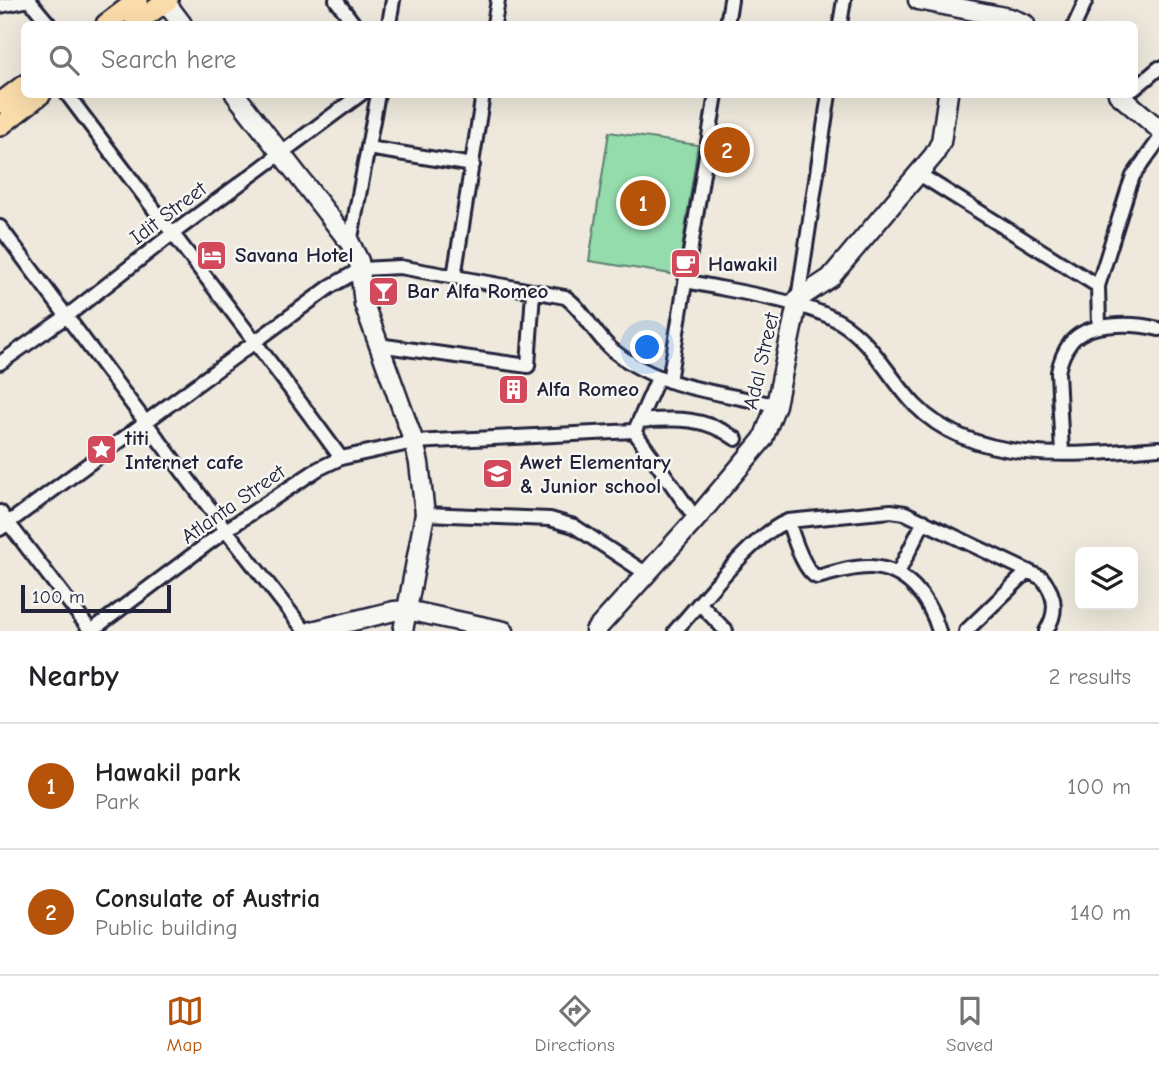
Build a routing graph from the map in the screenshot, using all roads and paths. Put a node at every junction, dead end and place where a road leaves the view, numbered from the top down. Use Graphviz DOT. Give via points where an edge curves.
graph roads {
  1 [pos="29,0"];
  2 [pos="138,0"];
  3 [pos="336,0"];
  4 [pos="393,0"];
  5 [pos="498,0"];
  6 [pos="731,0"];
  7 [pos="844,0"];
  8 [pos="918,0"];
  9 [pos="1086,0"];
  10 [pos="166,1"];
  11 [pos="0,6"];
  12 [pos="960,10"];
  13 [pos="46,21"];
  14 [pos="110,21"];
  15 [pos="139,21"];
  16 [pos="180,21"];
  17 [pos="352,21"];
  18 [pos="390,21"];
  19 [pos="494,21"];
  20 [pos="728,21"];
  21 [pos="840,21"];
  22 [pos="1018,21"];
  23 [pos="1076,21"];
  24 [pos="1159,68"];
  25 [pos="1138,85"];
  26 [pos="21,87"];
  27 [pos="36,98"];
  28 [pos="70,98"];
  29 [pos="238,98"];
  30 [pos="356,98"];
  31 [pos="377,98"];
  32 [pos="482,98"];
  33 [pos="715,98"];
  34 [pos="828,98"];
  35 [pos="947,98"];
  36 [pos="1130,98"];
  37 [pos="0,103"];
  38 [pos="0,126"];
  39 [pos="1159,129"];
  40 [pos="1159,141"];
  41 [pos="368,148"];
  42 [pos="279,154"];
  43 [pos="473,165"];
  44 [pos="919,174"];
  45 [pos="0,227"];
  46 [pos="172,234"];
  47 [pos="350,243"];
  48 [pos="361,269"];
  49 [pos="454,277"];
  50 [pos="686,281"];
  51 [pos="1098,286"];
  52 [pos="533,292"];
  53 [pos="797,302"];
  54 [pos="67,316"];
  55 [pos="1099,326"];
  56 [pos="1159,329"];
  57 [pos="257,341"];
  58 [pos="378,345"];
  59 [pos="0,363"];
  60 [pos="664,380"];
  61 [pos="776,405"];
  62 [pos="146,423"];
  63 [pos="637,426"];
  64 [pos="736,439"];
  65 [pos="414,442"];
  66 [pos="1159,448"];
  67 [pos="1062,453"];
  68 [pos="341,458"];
  69 [pos="425,514"];
  70 [pos="696,519"];
  71 [pos="3,521"];
  72 [pos="788,521"];
  73 [pos="924,521"];
  74 [pos="226,530"];
  75 [pos="1028,571"];
  76 [pos="898,572"];
  77 [pos="647,574"];
  78 [pos="700,604"];
  79 [pos="407,610"];
  80 [pos="91,631"];
  81 [pos="305,631"];
  82 [pos="312,631"];
  83 [pos="403,631"];
  84 [pos="504,631"];
  85 [pos="595,631"];
  86 [pos="675,631"];
  87 [pos="726,631"];
  88 [pos="939,631"];
  89 [pos="966,631"];
  90 [pos="1046,631"];
  1 -- 11 [label="street"];
  1 -- 13 [label="street"];
  2 -- 14 [label="main road"];
  3 -- 17 [label="street"];
  4 -- 18 [label="street"];
  5 -- 19 [label="street"];
  6 -- 20 [label="street"];
  7 -- 21 [label="street"];
  8 -- 12 [label="street"];
  9 -- 23 [label="street"];
  10 -- 15 [label="main road"];
  10 -- 16 [label="street"];
  12 -- 22 [label="street"];
  24 -- 25 [label="street"];
  26 -- 37 [label="main road"];
  27 -- 38 [label="main road"];
  28 -- 46 [label="street"];
  29 -- 42 [label="street"];
  30 -- 42 [label="street, Idit Street"];
  31 -- 41 [label="street"];
  32 -- 43 [label="street"];
  33 -- 50 [label="street"];
  34 -- 53 [label="street"];
  35 -- 44 [label="street, Adal Street" via="938,149"];
  36 -- 39 [label="street"];
  40 -- 51 [label="street" via="1130,183"];
  41 -- 43 [label="street"];
  41 -- 47 [label="street"];
  42 -- 46 [label="street, Idit Street"];
  42 -- 47 [label="street"];
  43 -- 49 [label="street"];
  44 -- 51 [label="street"];
  44 -- 53 [label="street, Adal Street" via="830,278"];
  45 -- 54 [label="street"];
  46 -- 54 [label="street, Idit Street"];
  46 -- 57 [label="street"];
  47 -- 48 [label="street"];
  48 -- 49 [label="street" via="400,267"];
  48 -- 57 [label="street"];
  48 -- 58 [label="street" via="364,304"];
  49 -- 52 [label="street"];
  50 -- 53 [label="street"];
  50 -- 60 [label="street"];
  51 -- 55 [label="street"];
  52 -- 58 [label="street" via="528,366"];
  52 -- 60 [label="street" via="565,297 576,304 612,351"];
  53 -- 61 [label="street, Adal Street"];
  53 -- 67 [label="street" via="855,332 917,408 934,421 981,444 1010,451"];
  54 -- 59 [label="street, Idit Street"];
  54 -- 62 [label="street"];
  55 -- 56 [label="street"];
  55 -- 67 [label="street" via="1072,340 1061,360"];
  57 -- 62 [label="street"];
  57 -- 68 [label="street"];
  58 -- 65 [label="street"];
  60 -- 61 [label="street"];
  60 -- 63 [label="street"];
  61 -- 70 [label="street, Adal Street" via="763,439"];
  62 -- 71 [label="street"];
  62 -- 74 [label="street"];
  63 -- 64 [label="street, Atlanta Street" via="680,420 711,424"];
  63 -- 65 [label="street, Atlanta Street"];
  63 -- 70 [label="street"];
  65 -- 68 [label="street, Atlanta Street"];
  65 -- 69 [label="street"];
  66 -- 67 [label="street"];
  68 -- 74 [label="street, Atlanta Street"];
  69 -- 77 [label="street" via="550,519 573,526"];
  69 -- 79 [label="street"];
  70 -- 77 [label="street, Adal Street"];
  71 -- 80 [label="street"];
  72 -- 73 [label="street" via="891,511"];
  72 -- 76 [label="street" via="812,575 867,567"];
  72 -- 78 [label="street" via="766,532"];
  73 -- 75 [label="street"];
  73 -- 76 [label="street"];
  74 -- 80 [label="street, Atlanta Street"];
  74 -- 81 [label="street"];
  75 -- 89 [label="street"];
  75 -- 90 [label="street" via="1042,578 1054,597"];
  76 -- 88 [label="street" via="922,596"];
  77 -- 85 [label="street, Adal Street"];
  78 -- 86 [label="street"];
  78 -- 87 [label="street"];
  79 -- 82 [label="street"];
  79 -- 83 [label="street"];
  79 -- 84 [label="street"];
}
